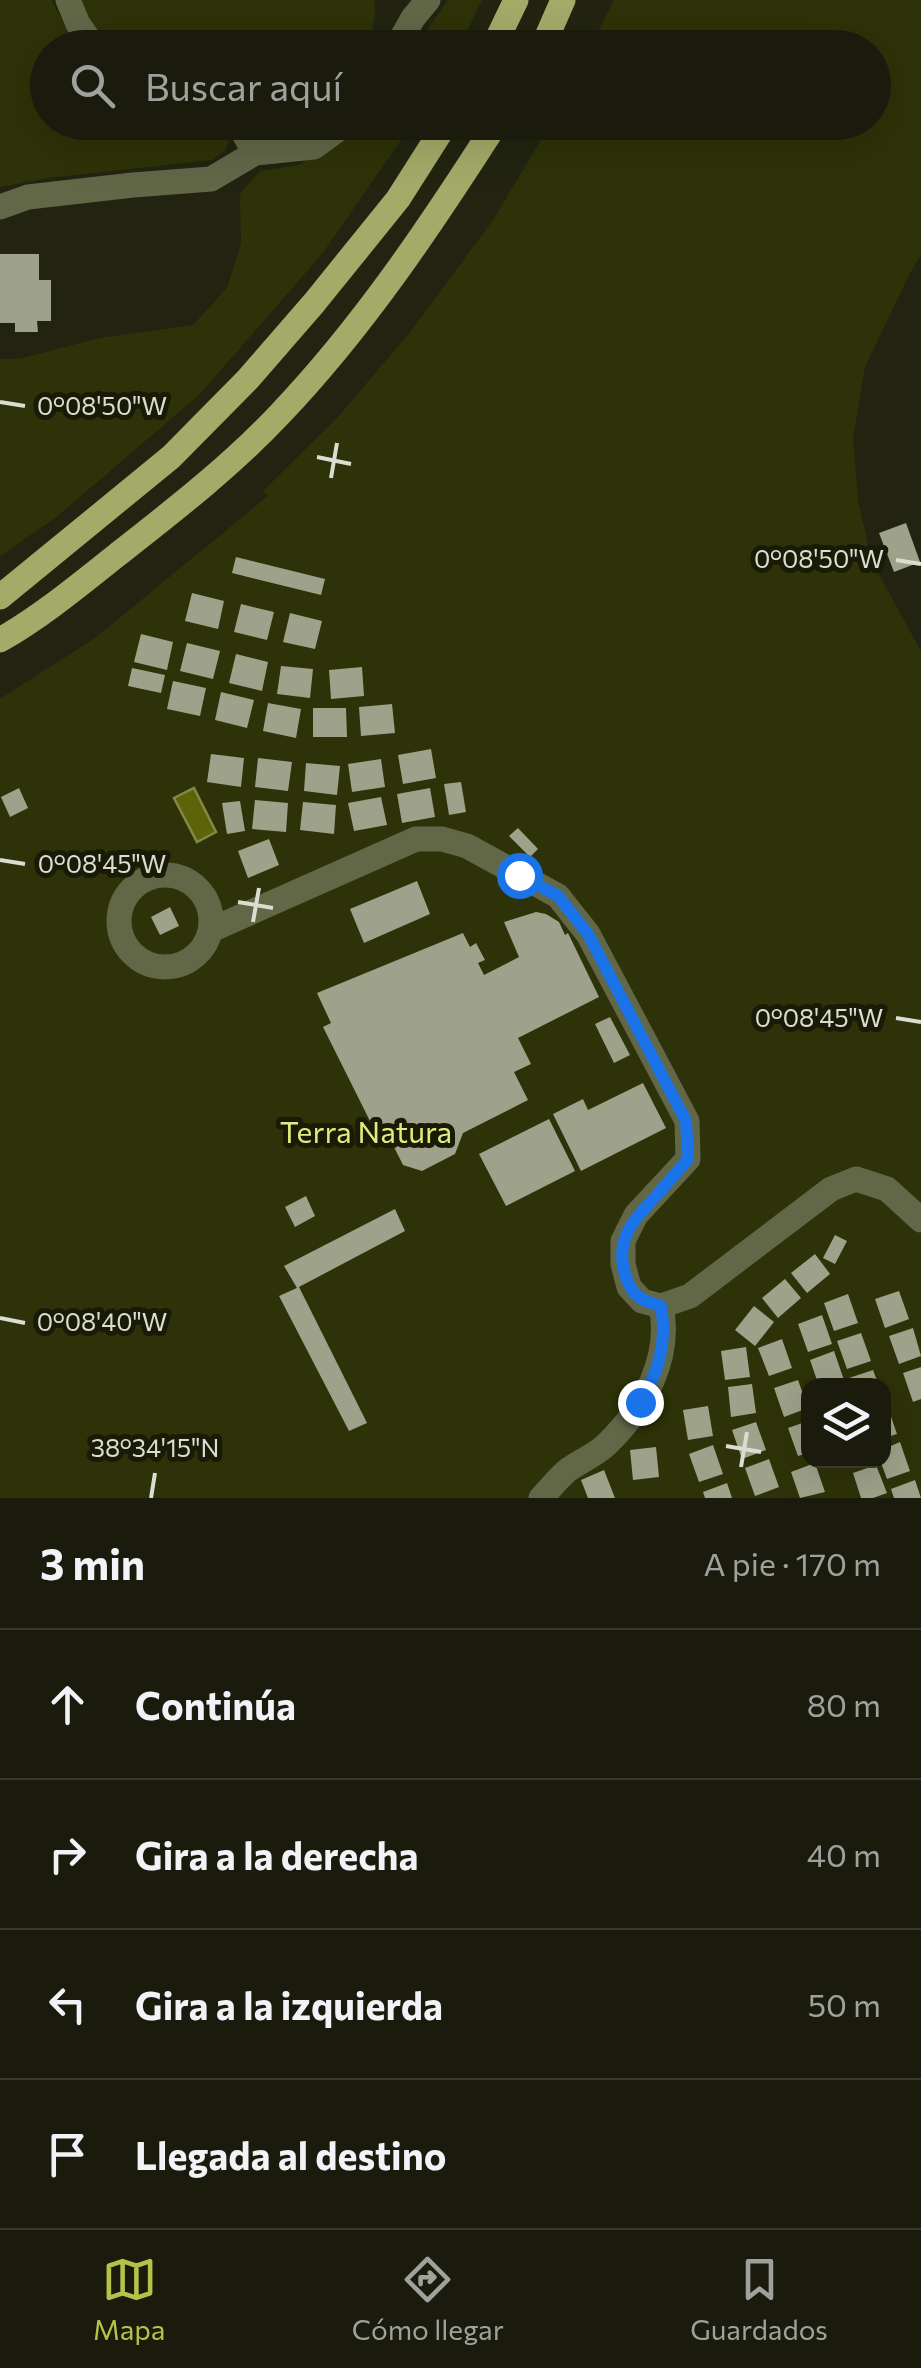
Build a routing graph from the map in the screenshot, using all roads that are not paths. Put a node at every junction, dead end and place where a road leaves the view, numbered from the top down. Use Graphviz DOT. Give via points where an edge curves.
graph roads {
  1 [pos="68,0"];
  2 [pos="516,0"];
  3 [pos="563,0"];
  4 [pos="415,6"];
  5 [pos="82,30"];
  6 [pos="404,30"];
  7 [pos="502,30"];
  8 [pos="550,30"];
  9 [pos="248,140"];
  10 [pos="322,140"];
  11 [pos="435,140"];
  12 [pos="486,140"];
  13 [pos="255,153"];
  14 [pos="0,207"];
  15 [pos="0,597"];
  16 [pos="0,640"];
  17 [pos="211,930"];
  18 [pos="116,960"];
  19 [pos="144,962"];
  20 [pos="921,1220"];
  21 [pos="661,1306"];
  22 [pos="541,1498"];
  1 -- 5 [label="lane"];
  2 -- 7 [label="main road"];
  3 -- 8 [label="main road"];
  4 -- 6 [label="lane"];
  9 -- 13 [label="lane"];
  10 -- 13 [label="lane"];
  11 -- 15 [label="main road" via="398,198 248,380 170,457"];
  12 -- 16 [label="main road" via="429,229 278,416 194,495"];
  13 -- 14 [label="lane" via="211,179 28,197"];
  17 -- 19 [label="lane" via="182,965"];
  17 -- 19 [label="lane" via="207,900 198,888 172,875 144,880 118,915 125,946"];
  17 -- 21 [label="lane" via="416,839 467,846 558,896 588,934 686,1121 688,1159 636,1215 622,1241 629,1287 642,1301"];
  18 -- 19 [label="lane"];
  20 -- 21 [label="lane" via="887,1189 856,1179 830,1189 690,1296"];
  21 -- 22 [label="lane" via="660,1360 652,1383 606,1445"];
}
